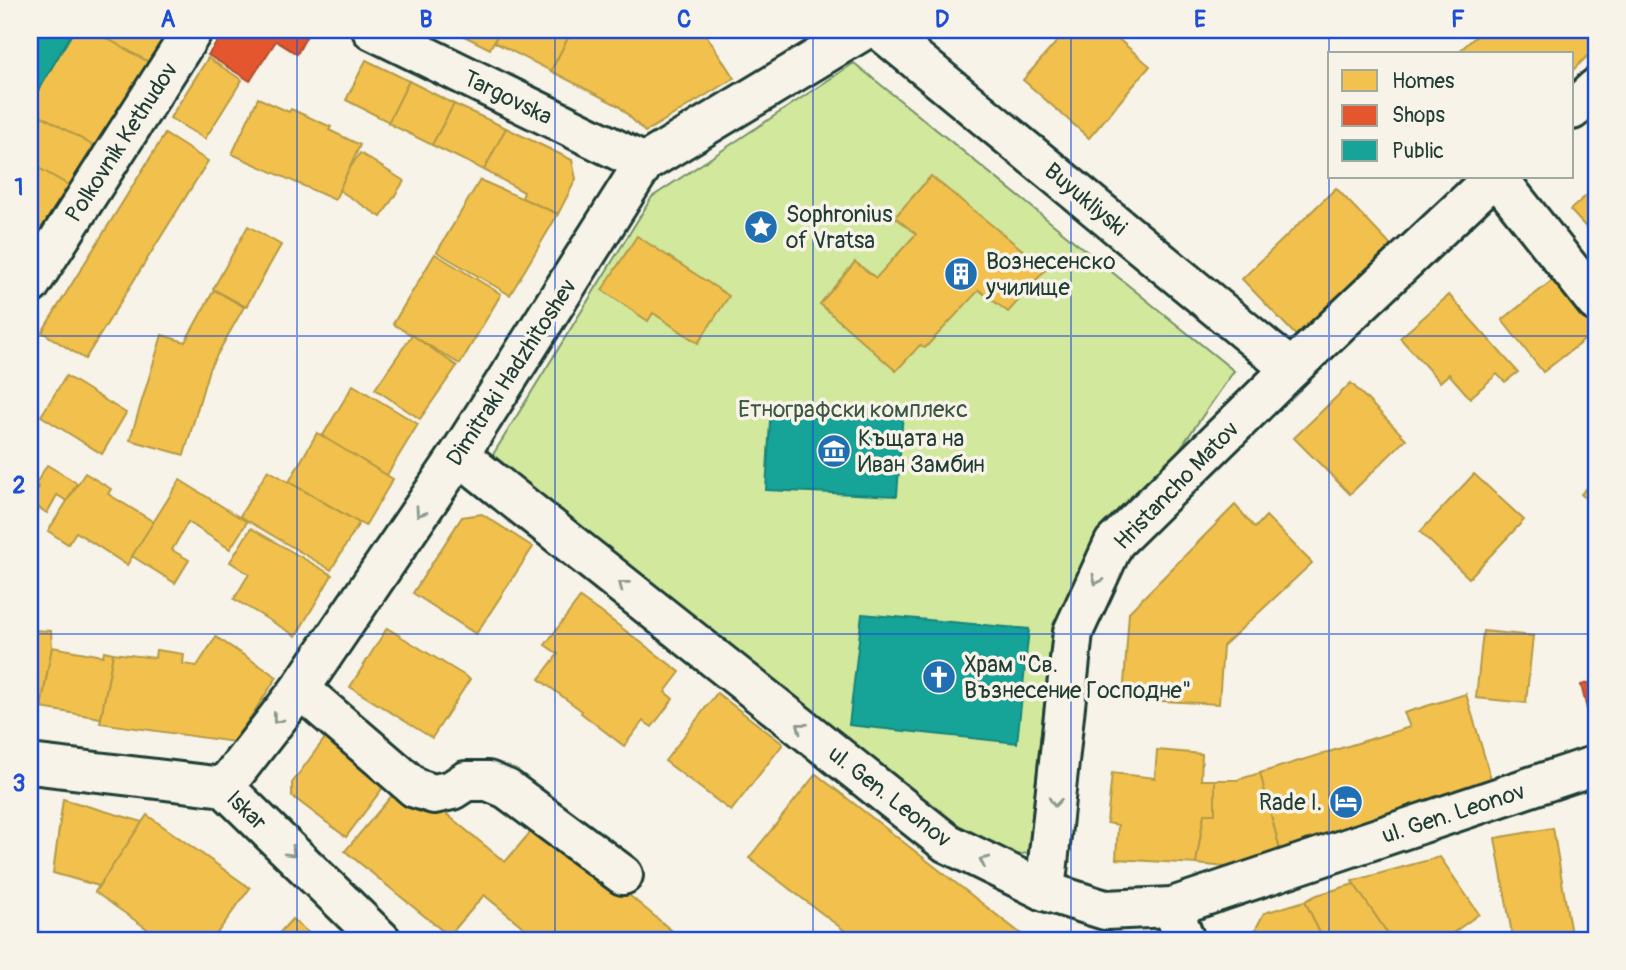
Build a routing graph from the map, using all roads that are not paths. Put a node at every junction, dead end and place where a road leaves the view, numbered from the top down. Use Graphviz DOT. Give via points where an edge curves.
graph roads {
  1 [pos="372,30"];
  2 [pos="864,30"];
  3 [pos="880,30"];
  4 [pos="191,32"];
  5 [pos="1596,88"];
  6 [pos="1574,108"];
  7 [pos="644,163"];
  8 [pos="1495,178"];
  9 [pos="1497,178"];
  10 [pos="30,285"];
  11 [pos="1596,302"];
  12 [pos="1291,369"];
  13 [pos="458,455"];
  14 [pos="300,689"];
  15 [pos="30,764"];
  16 [pos="1596,765"];
  17 [pos="224,787"];
  18 [pos="623,875"];
  19 [pos="1045,891"];
  20 [pos="1179,923"];
  21 [pos="381,940"];
  1 -- 7 [label="street, Targovska"];
  2 -- 7 [label="street, Dimitraki Hadzhitoshev"];
  3 -- 12 [label="street, Buyukliyski"];
  4 -- 10 [label="street, Polkovnik Kethudov"];
  5 -- 6 [label="street"];
  7 -- 13 [label="street, Dimitraki Hadzhitoshev"];
  8 -- 12 [label="street, Hristancho Matov"];
  9 -- 11 [label="street"];
  12 -- 19 [label="street, Hristancho Matov, one-way" via="1114,543 1073,632"];
  13 -- 14 [label="street, Dimitraki Hadzhitoshev, one-way"];
  19 -- 13 [label="street, ul. Gen. Leonov, one-way" via="947,843"];
  14 -- 17 [label="street, Dimitraki Hadzhitoshev, one-way"];
  14 -- 18 [label="street" via="415,788 434,794 466,781 488,781 507,789"];
  15 -- 17 [label="street, Iskar"];
  16 -- 20 [label="street, ul. Gen. Leonov"];
  17 -- 21 [label="street, Iskar, one-way"];
  19 -- 20 [label="street, ul. Gen. Leonov" via="1105,910"];
}
